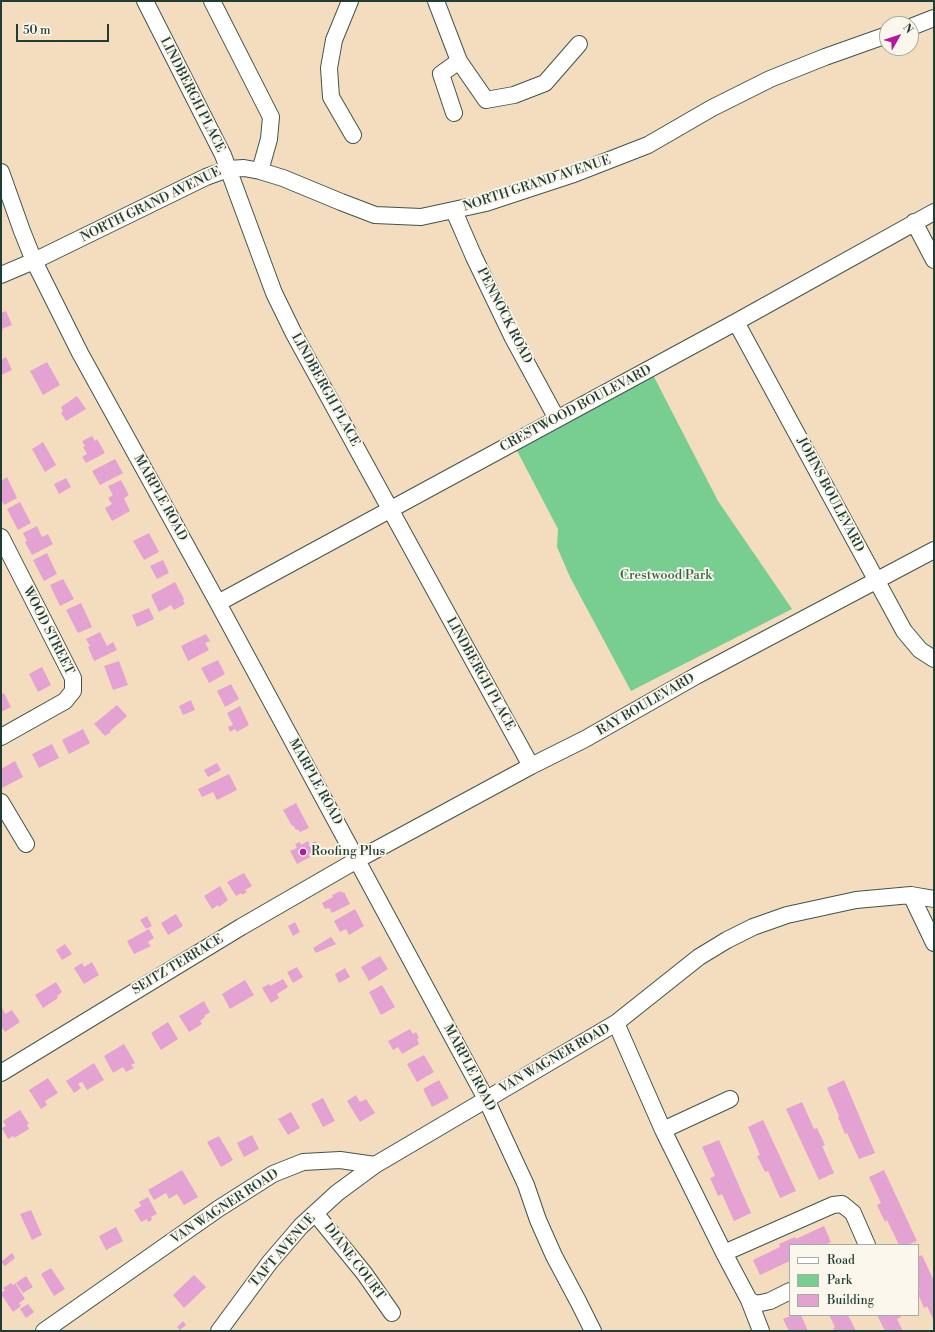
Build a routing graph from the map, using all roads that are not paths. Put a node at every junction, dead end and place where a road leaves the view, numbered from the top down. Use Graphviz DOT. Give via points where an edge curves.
graph roads {
  1 [pos="145,1"];
  2 [pos="212,1"];
  3 [pos="350,1"];
  4 [pos="436,1"];
  5 [pos="934,18"];
  6 [pos="919,24"];
  7 [pos="879,38"];
  8 [pos="579,44"];
  9 [pos="459,61"];
  10 [pos="454,113"];
  11 [pos="353,135"];
  12 [pos="228,169"];
  13 [pos="260,170"];
  14 [pos="1,172"];
  15 [pos="454,211"];
  16 [pos="934,212"];
  17 [pos="914,222"];
  18 [pos="934,260"];
  19 [pos="34,261"];
  20 [pos="1,275"];
  21 [pos="736,322"];
  22 [pos="558,419"];
  23 [pos="390,510"];
  24 [pos="1,537"];
  25 [pos="934,550"];
  26 [pos="876,580"];
  27 [pos="218,603"];
  28 [pos="934,659"];
  29 [pos="1,737"];
  30 [pos="531,766"];
  31 [pos="1,802"];
  32 [pos="26,844"];
  33 [pos="357,860"];
  34 [pos="912,895"];
  35 [pos="934,899"];
  36 [pos="934,942"];
  37 [pos="616,1023"];
  38 [pos="1,1074"];
  39 [pos="486,1099"];
  40 [pos="730,1099"];
  41 [pos="663,1130"];
  42 [pos="375,1165"];
  43 [pos="316,1213"];
  44 [pos="867,1244"];
  45 [pos="724,1253"];
  46 [pos="789,1292"];
  47 [pos="748,1300"];
  48 [pos="392,1313"];
  49 [pos="44,1331"];
  50 [pos="219,1331"];
  51 [pos="593,1331"];
  52 [pos="761,1331"];
  1 -- 12 [label="street, LINDBERGH PLACE"];
  2 -- 13 [label="street" via="271,117 269,139"];
  3 -- 11 [label="street" via="334,40 329,68 331,97"];
  4 -- 9 [label="street"];
  5 -- 6 [label="street"];
  7 -- 15 [label="street, NORTH GRAND AVENUE" via="770,79 712,108 648,145 571,175"];
  8 -- 9 [label="street" via="545,83 514,95 486,100"];
  9 -- 10 [label="street" via="441,74"];
  12 -- 13 [label="street, NORTH GRAND AVENUE"];
  12 -- 19 [label="street, NORTH GRAND AVENUE" via="206,177"];
  12 -- 23 [label="street, LINDBERGH PLACE" via="274,293"];
  13 -- 15 [label="street, NORTH GRAND AVENUE" via="375,215 421,217"];
  14 -- 19 [label="street, MARPLE ROAD"];
  15 -- 22 [label="street, PENNOCK ROAD" via="513,338"];
  16 -- 17 [label="street, CRESTWOOD BOULEVARD"];
  17 -- 18 [label="street"];
  17 -- 21 [label="street, CRESTWOOD BOULEVARD"];
  19 -- 20 [label="street, NORTH GRAND AVENUE"];
  19 -- 27 [label="street, MARPLE ROAD" via="80,353"];
  21 -- 22 [label="street, CRESTWOOD BOULEVARD"];
  21 -- 26 [label="street, JOHNS BOULEVARD"];
  22 -- 23 [label="street, CRESTWOOD BOULEVARD"];
  23 -- 27 [label="street, CRESTWOOD BOULEVARD"];
  23 -- 30 [label="street, LINDBERGH PLACE"];
  24 -- 29 [label="street, WOOD STREET" via="73,678 73,691 65,701"];
  25 -- 26 [label="street, RAY BOULEVARD"];
  26 -- 28 [label="street, JOHNS BOULEVARD" via="904,631 920,650"];
  26 -- 30 [label="street, RAY BOULEVARD"];
  27 -- 33 [label="street, MARPLE ROAD"];
  30 -- 33 [label="street, RAY BOULEVARD"];
  31 -- 32 [label="street"];
  33 -- 38 [label="street, SEITZ TERRACE" via="241,927"];
  33 -- 39 [label="street, MARPLE ROAD"];
  34 -- 35 [label="street, VAN WAGNER ROAD"];
  34 -- 36 [label="street"];
  34 -- 37 [label="street, VAN WAGNER ROAD" via="856,900 787,915 753,927 699,957"];
  37 -- 39 [label="street, VAN WAGNER ROAD"];
  37 -- 41 [label="street"];
  39 -- 42 [label="street, VAN WAGNER ROAD"];
  39 -- 51 [label="street, MARPLE ROAD" via="526,1184 554,1256"];
  40 -- 41 [label="street"];
  41 -- 45 [label="street"];
  42 -- 43 [label="street, TAFT AVENUE" via="337,1193"];
  42 -- 49 [label="street, VAN WAGNER ROAD" via="340,1160 303,1162 273,1174 218,1209"];
  43 -- 48 [label="street, DIANE COURT"];
  43 -- 50 [label="street, TAFT AVENUE" via="301,1226 270,1262"];
  44 -- 45 [label="street" via="852,1213 842,1204 833,1205"];
  45 -- 47 [label="street"];
  46 -- 47 [label="street" via="770,1301 756,1304"];
  47 -- 52 [label="street"];
}
